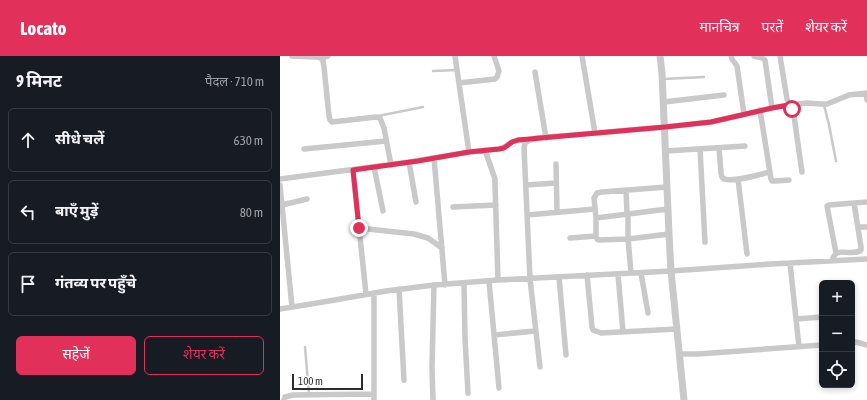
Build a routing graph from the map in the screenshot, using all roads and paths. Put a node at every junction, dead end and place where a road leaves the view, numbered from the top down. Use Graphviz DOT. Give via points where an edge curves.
graph roads {
  1 [pos="292,56"];
  2 [pos="328,56"];
  3 [pos="455,56"];
  4 [pos="494,56"];
  5 [pos="582,56"];
  6 [pos="660,56"];
  7 [pos="731,56"];
  8 [pos="754,56"];
  9 [pos="780,56"];
  10 [pos="320,58"];
  11 [pos="457,70"];
  12 [pos="433,71"];
  13 [pos="535,72"];
  14 [pos="704,77"];
  15 [pos="663,79"];
  16 [pos="459,83"];
  17 [pos="867,93"];
  18 [pos="724,94"];
  19 [pos="867,100"];
  20 [pos="664,102"];
  21 [pos="824,104"];
  22 [pos="789,105"];
  23 [pos="423,107"];
  24 [pos="772,108"];
  25 [pos="760,110"];
  26 [pos="744,114"];
  27 [pos="376,117"];
  28 [pos="665,127"];
  29 [pos="595,133"];
  30 [pos="546,138"];
  31 [pos="530,140"];
  32 [pos="386,141"];
  33 [pos="745,146"];
  34 [pos="719,148"];
  35 [pos="700,149"];
  36 [pos="304,150"];
  37 [pos="485,150"];
  38 [pos="666,151"];
  39 [pos="469,152"];
  40 [pos="434,158"];
  41 [pos="836,161"];
  42 [pos="409,162"];
  43 [pos="556,164"];
  44 [pos="391,165"];
  45 [pos="374,167"];
  46 [pos="353,170"];
  47 [pos="770,172"];
  48 [pos="802,172"];
  49 [pos="738,179"];
  50 [pos="280,180"];
  51 [pos="789,180"];
  52 [pos="556,183"];
  53 [pos="280,185"];
  54 [pos="526,185"];
  55 [pos="667,187"];
  56 [pos="626,190"];
  57 [pos="307,199"];
  58 [pos="416,202"];
  59 [pos="867,202"];
  60 [pos="854,203"];
  61 [pos="282,205"];
  62 [pos="496,205"];
  63 [pos="453,207"];
  64 [pos="595,209"];
  65 [pos="668,209"];
  66 [pos="383,211"];
  67 [pos="557,212"];
  68 [pos="626,214"];
  69 [pos="527,215"];
  70 [pos="596,218"];
  71 [pos="867,226"];
  72 [pos="858,227"];
  73 [pos="359,228"];
  74 [pos="669,234"];
  75 [pos="596,236"];
  76 [pos="570,238"];
  77 [pos="628,239"];
  78 [pos="705,242"];
  79 [pos="442,248"];
  80 [pos="836,253"];
  81 [pos="747,254"];
  82 [pos="867,259"];
  83 [pos="832,261"];
  84 [pos="790,263"];
  85 [pos="671,272"];
  86 [pos="631,273"];
  87 [pos="641,273"];
  88 [pos="618,274"];
  89 [pos="587,275"];
  90 [pos="559,277"];
  91 [pos="530,278"];
  92 [pos="498,280"];
  93 [pos="489,281"];
  94 [pos="464,284"];
  95 [pos="445,285"];
  96 [pos="434,286"];
  97 [pos="399,290"];
  98 [pos="374,293"];
  99 [pos="366,294"];
  100 [pos="292,307"];
  101 [pos="280,309"];
  102 [pos="648,313"];
  103 [pos="819,317"];
  104 [pos="796,319"];
  105 [pos="677,329"];
  106 [pos="535,331"];
  107 [pos="622,332"];
  108 [pos="494,335"];
  109 [pos="855,342"];
  110 [pos="819,345"];
  111 [pos="867,345"];
  112 [pos="305,346"];
  113 [pos="799,347"];
  114 [pos="679,354"];
  115 [pos="566,355"];
  116 [pos="540,367"];
  117 [pos="404,380"];
  118 [pos="499,388"];
  119 [pos="468,393"];
  120 [pos="309,397"];
  121 [pos="353,397"];
  122 [pos="374,397"];
  123 [pos="284,400"];
  124 [pos="433,400"];
  125 [pos="684,400"];
  1 -- 10 [label="street"];
  2 -- 10 [label="street"];
  3 -- 11 [label="street"];
  4 -- 16 [label="street" via="499,72 497,78"];
  5 -- 29 [label="street"];
  6 -- 15 [label="street"];
  7 -- 26 [label="street" via="737,67"];
  8 -- 24 [label="street" via="765,60"];
  9 -- 22 [label="street"];
  10 -- 27 [label="street" via="324,67 330,120 337,122"];
  11 -- 12 [label="lane"];
  11 -- 16 [label="street"];
  13 -- 30 [label="street"];
  14 -- 15 [label="lane"];
  15 -- 20 [label="street"];
  16 -- 39 [label="street"];
  17 -- 19 [label="street"];
  17 -- 21 [label="street" via="849,95"];
  18 -- 20 [label="street"];
  20 -- 28 [label="street"];
  21 -- 22 [label="street"];
  21 -- 41 [label="lane"];
  22 -- 24 [label="street"];
  22 -- 48 [label="street" via="793,114"];
  23 -- 27 [label="lane"];
  24 -- 25 [label="street"];
  25 -- 26 [label="street"];
  25 -- 47 [label="street"];
  26 -- 28 [label="street" via="711,122"];
  27 -- 32 [label="street" via="382,122"];
  28 -- 29 [label="street"];
  28 -- 38 [label="street"];
  29 -- 30 [label="street"];
  30 -- 31 [label="street"];
  31 -- 37 [label="street" via="518,140 504,148"];
  31 -- 54 [label="street" via="524,148"];
  32 -- 36 [label="street"];
  32 -- 44 [label="street"];
  33 -- 34 [label="street"];
  34 -- 35 [label="street"];
  34 -- 49 [label="street" via="722,177 727,180"];
  35 -- 38 [label="street"];
  35 -- 78 [label="street"];
  37 -- 39 [label="street"];
  37 -- 62 [label="street" via="495,179"];
  38 -- 55 [label="street"];
  39 -- 40 [label="street"];
  40 -- 42 [label="street"];
  40 -- 79 [label="street"];
  42 -- 44 [label="street"];
  42 -- 58 [label="street"];
  43 -- 52 [label="street"];
  44 -- 45 [label="street"];
  45 -- 46 [label="street"];
  45 -- 66 [label="street"];
  46 -- 50 [label="street"];
  46 -- 73 [label="street"];
  47 -- 49 [label="street"];
  47 -- 51 [label="street" via="773,181"];
  49 -- 81 [label="street"];
  52 -- 54 [label="street"];
  52 -- 67 [label="street"];
  53 -- 61 [label="street"];
  54 -- 69 [label="street"];
  55 -- 56 [label="street"];
  55 -- 65 [label="street"];
  56 -- 64 [label="street" via="597,193 594,198"];
  56 -- 68 [label="street"];
  57 -- 61 [label="street"];
  59 -- 60 [label="street"];
  60 -- 72 [label="street"];
  60 -- 80 [label="street" via="827,206"];
  61 -- 100 [label="street"];
  62 -- 63 [label="street"];
  62 -- 92 [label="street"];
  64 -- 67 [label="street"];
  64 -- 70 [label="street"];
  65 -- 68 [label="street"];
  65 -- 74 [label="street"];
  67 -- 69 [label="street"];
  68 -- 70 [label="street"];
  68 -- 77 [label="street"];
  69 -- 91 [label="street"];
  70 -- 75 [label="street"];
  71 -- 72 [label="street"];
  72 -- 80 [label="street" via="860,251"];
  73 -- 79 [label="street" via="414,234 428,238"];
  73 -- 99 [label="street"];
  74 -- 77 [label="street"];
  74 -- 85 [label="street"];
  75 -- 76 [label="street"];
  75 -- 77 [label="street" via="599,240"];
  77 -- 86 [label="street"];
  79 -- 95 [label="street"];
  80 -- 83 [label="street"];
  82 -- 83 [label="street"];
  83 -- 84 [label="street"];
  84 -- 85 [label="street"];
  84 -- 104 [label="street"];
  85 -- 87 [label="street"];
  85 -- 105 [label="street"];
  86 -- 87 [label="street"];
  86 -- 88 [label="street"];
  87 -- 102 [label="street"];
  88 -- 89 [label="street"];
  88 -- 107 [label="street"];
  89 -- 90 [label="street"];
  89 -- 107 [label="street" via="593,330 601,333"];
  90 -- 91 [label="street"];
  90 -- 115 [label="street"];
  91 -- 92 [label="street"];
  91 -- 106 [label="street"];
  92 -- 93 [label="street"];
  93 -- 94 [label="street"];
  93 -- 108 [label="street"];
  94 -- 95 [label="street"];
  94 -- 119 [label="street"];
  95 -- 96 [label="street"];
  96 -- 97 [label="street"];
  96 -- 124 [label="street"];
  97 -- 98 [label="street"];
  97 -- 117 [label="street"];
  98 -- 99 [label="street"];
  98 -- 122 [label="street"];
  99 -- 100 [label="street"];
  100 -- 101 [label="street"];
  103 -- 104 [label="street"];
  104 -- 113 [label="street"];
  105 -- 107 [label="street"];
  105 -- 114 [label="street"];
  106 -- 108 [label="street"];
  106 -- 116 [label="street"];
  108 -- 118 [label="street"];
  109 -- 111 [label="street"];
  110 -- 113 [label="street"];
  112 -- 120 [label="lane"];
  113 -- 114 [label="street"];
  114 -- 125 [label="street"];
  120 -- 121 [label="street"];
  120 -- 123 [label="street" via="289,396"];
  121 -- 122 [label="street"];
}
